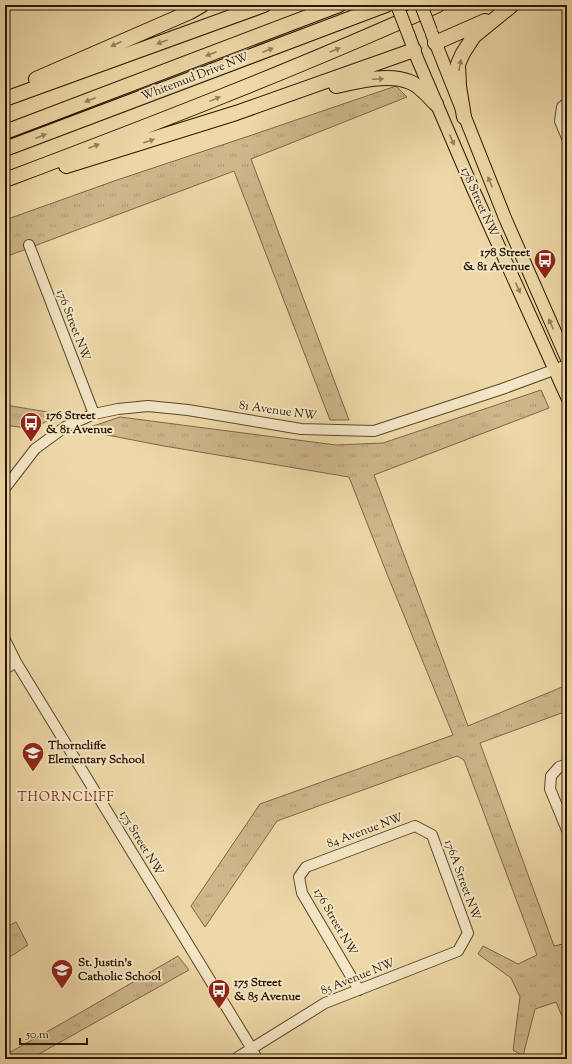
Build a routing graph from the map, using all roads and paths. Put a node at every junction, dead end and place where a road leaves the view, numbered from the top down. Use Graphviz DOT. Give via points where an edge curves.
graph roads {
  1 [pos="202,5"];
  2 [pos="264,5"];
  3 [pos="339,5"];
  4 [pos="386,5"];
  5 [pos="397,5"];
  6 [pos="421,5"];
  7 [pos="438,5"];
  8 [pos="512,6"];
  9 [pos="433,37"];
  10 [pos="414,50"];
  11 [pos="5,92"];
  12 [pos="285,96"];
  13 [pos="5,99"];
  14 [pos="436,104"];
  15 [pos="565,105"];
  16 [pos="464,117"];
  17 [pos="5,132"];
  18 [pos="567,138"];
  19 [pos="5,149"];
  20 [pos="5,180"];
  21 [pos="5,186"];
  22 [pos="29,245"];
  23 [pos="567,359"];
  24 [pos="567,365"];
  25 [pos="554,370"];
  26 [pos="567,397"];
  27 [pos="94,414"];
  28 [pos="5,488"];
  29 [pos="5,640"];
  30 [pos="16,662"];
  31 [pos="5,669"];
  32 [pos="567,764"];
  33 [pos="567,830"];
  34 [pos="432,835"];
  35 [pos="306,866"];
  36 [pos="468,934"];
  37 [pos="359,990"];
  38 [pos="252,1049"];
  39 [pos="235,1059"];
  40 [pos="257,1059"];
  1 -- 11 [label="highway, one-way"];
  2 -- 13 [label="highway, one-way"];
  3 -- 17 [label="highway, Whitemud Drive NW, one-way"];
  19 -- 4 [label="highway, Whitemud Drive NW, one-way"];
  5 -- 10 [label="main road, 178 Street NW, bridge"];
  6 -- 9 [label="main road, 178 Street NW, bridge"];
  20 -- 7 [label="highway, one-way" via="276,75"];
  8 -- 9 [label="highway" via="483,22"];
  16 -- 8 [label="highway, one-way" via="458,64 474,36"];
  9 -- 10 [label="main road"];
  9 -- 16 [label="main road, 178 Street NW"];
  10 -- 12 [label="highway"];
  10 -- 14 [label="main road, 178 Street NW"];
  12 -- 14 [label="highway, one-way" via="353,82 393,78 410,82 425,92"];
  21 -- 12 [label="highway, one-way"];
  14 -- 25 [label="main road, 178 Street NW, one-way"];
  15 -- 18 [label="street" via="560,121"];
  23 -- 16 [label="main road, 178 Street NW, one-way"];
  22 -- 27 [label="street, 176 Street NW"];
  24 -- 25 [label="street, 81 Avenue NW"];
  25 -- 26 [label="main road, 178 Street NW"];
  25 -- 27 [label="street, 81 Avenue NW" via="374,432 301,429 148,406"];
  27 -- 28 [label="street, 81 Avenue NW" via="65,427 35,449"];
  29 -- 30 [label="street, 175 Street NW"];
  30 -- 31 [label="street"];
  30 -- 38 [label="street, 175 Street NW"];
  32 -- 33 [label="street" via="559,767 552,776 550,789"];
  34 -- 35 [label="street, 84 Avenue NW" via="415,826"];
  34 -- 36 [label="street, 176A Street NW"];
  35 -- 37 [label="street, 176 Street NW" via="299,877 302,893"];
  36 -- 37 [label="street, 85 Avenue NW" via="458,951"];
  37 -- 38 [label="street, 85 Avenue NW" via="325,1003"];
  38 -- 39 [label="street, 85 Avenue NW"];
  38 -- 40 [label="street, 175 Street NW"];
}
